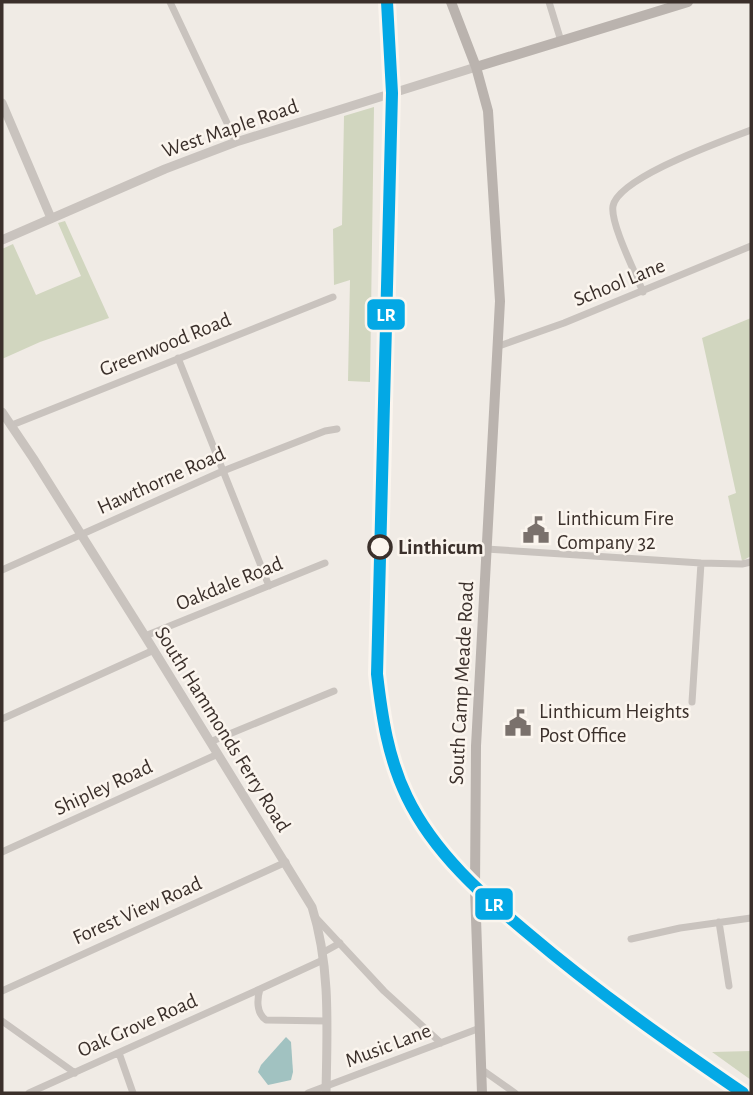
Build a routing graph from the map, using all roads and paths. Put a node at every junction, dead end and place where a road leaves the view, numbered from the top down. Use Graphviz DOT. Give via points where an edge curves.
graph roads {
  1 [pos="170,2"];
  2 [pos="451,2"];
  3 [pos="549,2"];
  4 [pos="688,2"];
  5 [pos="561,41"];
  6 [pos="476,67"];
  7 [pos="2,103"];
  8 [pos="751,130"];
  9 [pos="236,142"];
  10 [pos="51,218"];
  11 [pos="2,240"];
  12 [pos="751,246"];
  13 [pos="643,292"];
  14 [pos="333,297"];
  15 [pos="499,346"];
  16 [pos="178,358"];
  17 [pos="2,412"];
  18 [pos="12,425"];
  19 [pos="337,429"];
  20 [pos="223,471"];
  21 [pos="80,534"];
  22 [pos="486,549"];
  23 [pos="751,562"];
  24 [pos="325,563"];
  25 [pos="701,563"];
  26 [pos="2,570"];
  27 [pos="269,586"];
  28 [pos="145,636"];
  29 [pos="154,650"];
  30 [pos="334,691"];
  31 [pos="692,702"];
  32 [pos="2,719"];
  33 [pos="210,742"];
  34 [pos="218,754"];
  35 [pos="2,852"];
  36 [pos="286,862"];
  37 [pos="315,917"];
  38 [pos="751,918"];
  39 [pos="719,922"];
  40 [pos="631,939"];
  41 [pos="340,943"];
  42 [pos="323,956"];
  43 [pos="729,986"];
  44 [pos="260,989"];
  45 [pos="2,990"];
  46 [pos="2,1021"];
  47 [pos="327,1021"];
  48 [pos="480,1028"];
  49 [pos="441,1043"];
  50 [pos="119,1053"];
  51 [pos="481,1069"];
  52 [pos="75,1073"];
  53 [pos="326,1090"];
  54 [pos="29,1093"];
  55 [pos="133,1093"];
  56 [pos="308,1093"];
  57 [pos="482,1093"];
  58 [pos="515,1093"];
  1 -- 9 [label="street"];
  2 -- 6 [label="main road, South Camp Meade Road"];
  3 -- 5 [label="street"];
  4 -- 5 [label="main road"];
  5 -- 6 [label="main road"];
  6 -- 9 [label="street, West Maple Road"];
  6 -- 15 [label="main road, South Camp Meade Road" via="491,132"];
  7 -- 10 [label="street"];
  8 -- 13 [label="street" via="657,170 617,198 614,221"];
  9 -- 10 [label="street, West Maple Road"];
  10 -- 11 [label="street, West Maple Road"];
  12 -- 13 [label="street, School Lane"];
  13 -- 15 [label="street, School Lane"];
  14 -- 16 [label="street, Greenwood Road"];
  15 -- 22 [label="main road, South Camp Meade Road"];
  16 -- 18 [label="street, Greenwood Road"];
  16 -- 20 [label="street"];
  17 -- 18 [label="street, South Hammonds Ferry Road"];
  18 -- 21 [label="street, South Hammonds Ferry Road"];
  19 -- 20 [label="street, Hawthorne Road"];
  20 -- 21 [label="street, Hawthorne Road"];
  20 -- 27 [label="street"];
  21 -- 26 [label="street, Hawthorne Road"];
  21 -- 28 [label="street, South Hammonds Ferry Road"];
  22 -- 25 [label="street"];
  22 -- 48 [label="main road, South Camp Meade Road" via="474,840"];
  23 -- 25 [label="street"];
  24 -- 27 [label="street, Oakdale Road"];
  25 -- 31 [label="street"];
  27 -- 28 [label="street, Oakdale Road"];
  28 -- 29 [label="street, South Hammonds Ferry Road"];
  29 -- 32 [label="street"];
  29 -- 33 [label="street, South Hammonds Ferry Road"];
  30 -- 33 [label="street"];
  33 -- 34 [label="street, South Hammonds Ferry Road"];
  34 -- 35 [label="street, Shipley Road"];
  34 -- 36 [label="street, South Hammonds Ferry Road"];
  36 -- 37 [label="street, South Hammonds Ferry Road"];
  36 -- 45 [label="street, Forest View Road"];
  37 -- 41 [label="street"];
  37 -- 42 [label="street, South Hammonds Ferry Road"];
  38 -- 39 [label="street"];
  39 -- 40 [label="street"];
  39 -- 43 [label="street"];
  41 -- 42 [label="street, Oak Grove Road"];
  41 -- 49 [label="street"];
  42 -- 44 [label="street, Oak Grove Road"];
  42 -- 47 [label="street, South Hammonds Ferry Road"];
  44 -- 47 [label="street" via="257,1000 266,1020"];
  44 -- 50 [label="street, Oak Grove Road"];
  46 -- 52 [label="street"];
  47 -- 53 [label="street, South Hammonds Ferry Road"];
  48 -- 49 [label="street, Music Lane"];
  48 -- 51 [label="main road, South Camp Meade Road"];
  49 -- 53 [label="street, Music Lane"];
  50 -- 52 [label="street, Oak Grove Road"];
  50 -- 55 [label="street"];
  51 -- 57 [label="main road, South Camp Meade Road"];
  51 -- 58 [label="street"];
  52 -- 54 [label="street, Oak Grove Road"];
  53 -- 56 [label="street, Music Lane"];
}
